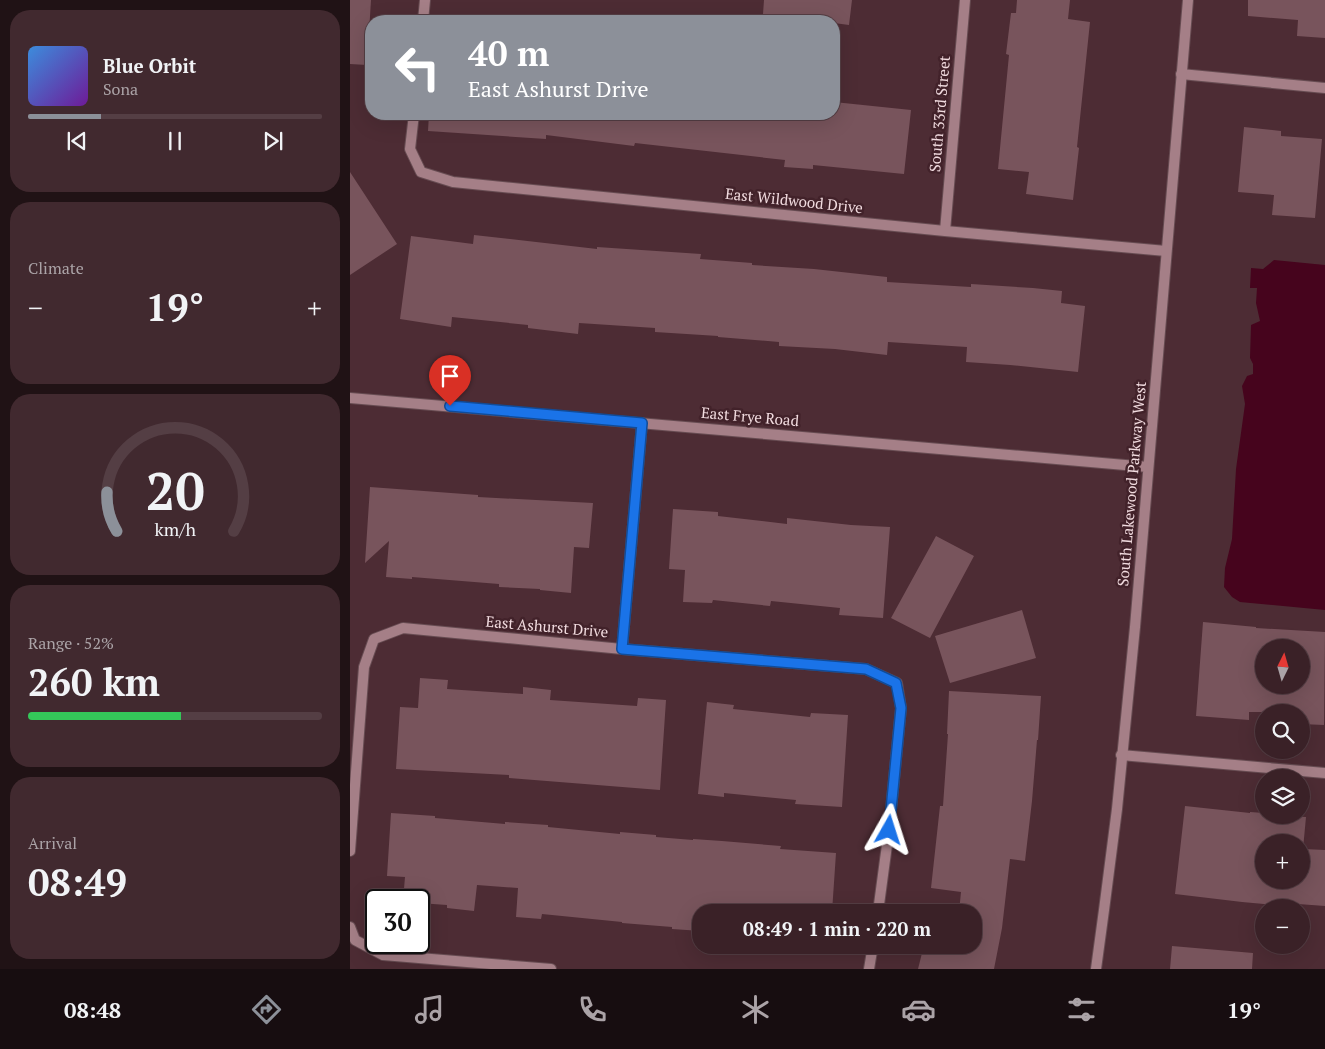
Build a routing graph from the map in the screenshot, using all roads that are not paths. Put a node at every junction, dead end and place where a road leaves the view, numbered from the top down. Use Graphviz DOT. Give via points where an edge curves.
graph roads {
  1 [pos="425,0"];
  2 [pos="965,0"];
  3 [pos="1188,0"];
  4 [pos="424,15"];
  5 [pos="1181,74"];
  6 [pos="1325,88"];
  7 [pos="413,120"];
  8 [pos="944,231"];
  9 [pos="1166,251"];
  10 [pos="350,398"];
  11 [pos="642,423"];
  12 [pos="1148,467"];
  13 [pos="622,649"];
  14 [pos="1121,755"];
  15 [pos="1325,773"];
  16 [pos="350,851"];
  17 [pos="879,904"];
  18 [pos="350,927"];
  19 [pos="870,954"];
  20 [pos="551,969"];
  21 [pos="868,969"];
  22 [pos="1096,969"];
  1 -- 4 [label="street"];
  2 -- 8 [label="street, South 33rd Street"];
  3 -- 5 [label="street, South Lakewood Parkway West"];
  5 -- 6 [label="street"];
  5 -- 9 [label="street, South Lakewood Parkway West"];
  7 -- 8 [label="street, East Wildwood Drive" via="410,149 422,172 453,182"];
  8 -- 9 [label="street, East Wildwood Drive"];
  9 -- 12 [label="street, South Lakewood Parkway West"];
  10 -- 11 [label="street, East Frye Road"];
  11 -- 12 [label="street, East Frye Road"];
  11 -- 13 [label="street"];
  12 -- 14 [label="street, South Lakewood Parkway West"];
  13 -- 16 [label="street, East Ashurst Drive" via="404,628 374,640 364,667"];
  13 -- 17 [label="street, East Ashurst Drive" via="866,669 896,683 901,708"];
  14 -- 15 [label="street"];
  14 -- 22 [label="street, South Lakewood Parkway West"];
  18 -- 20 [label="street" via="355,940 383,955"];
  19 -- 21 [label="street"];
}
